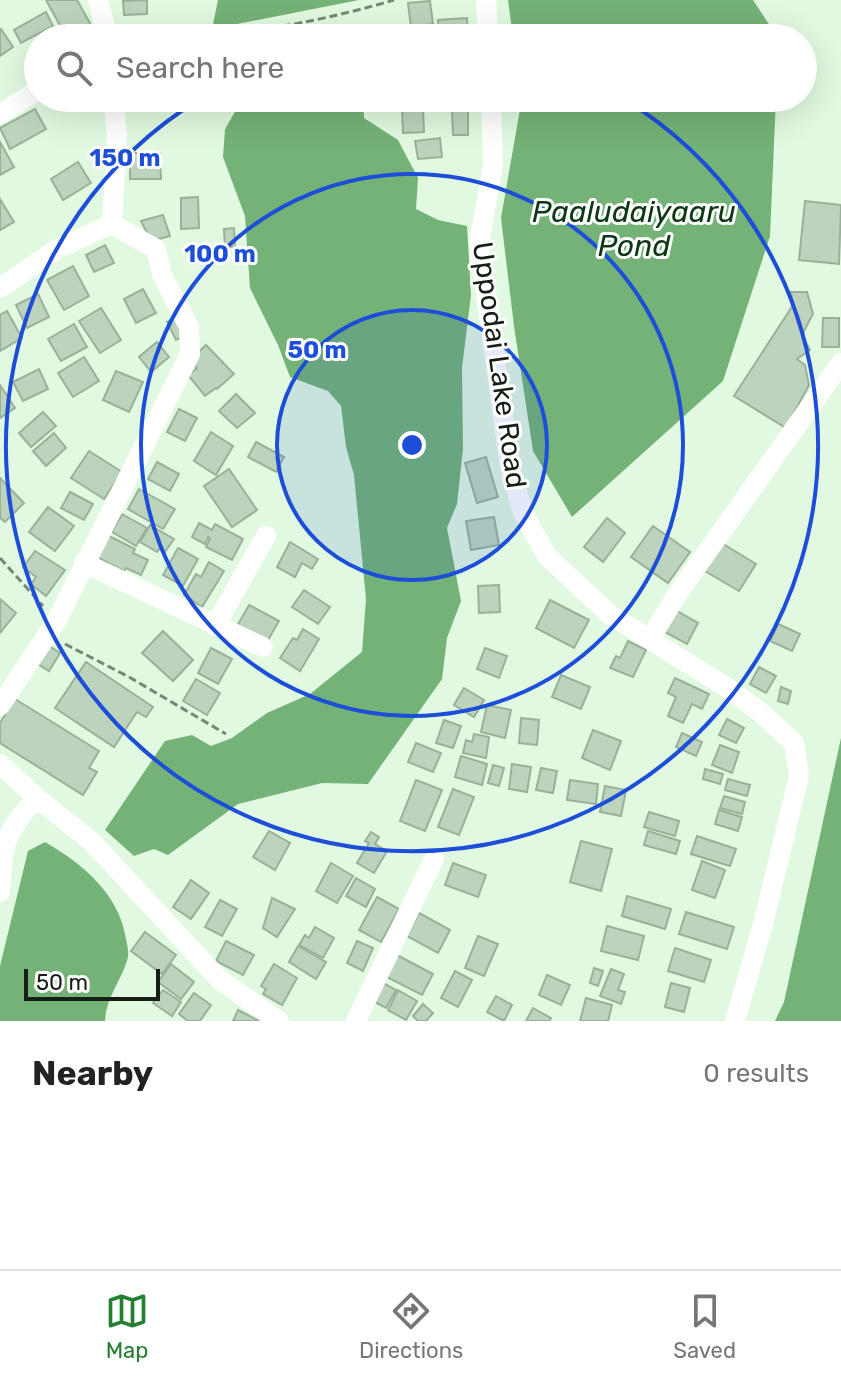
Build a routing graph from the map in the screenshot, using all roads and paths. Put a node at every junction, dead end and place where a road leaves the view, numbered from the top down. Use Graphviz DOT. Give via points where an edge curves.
graph roads {
  1 [pos="98,0"];
  2 [pos="394,0"];
  3 [pos="486,0"];
  4 [pos="104,24"];
  5 [pos="303,24"];
  6 [pos="487,24"];
  7 [pos="24,99"];
  8 [pos="115,112"];
  9 [pos="491,112"];
  10 [pos="0,114"];
  11 [pos="112,224"];
  12 [pos="0,288"];
  13 [pos="841,363"];
  14 [pos="266,536"];
  15 [pos="0,558"];
  16 [pos="84,563"];
  17 [pos="215,626"];
  18 [pos="52,627"];
  19 [pos="650,639"];
  20 [pos="263,647"];
  21 [pos="0,706"];
  22 [pos="226,734"];
  23 [pos="0,764"];
  24 [pos="37,798"];
  25 [pos="434,859"];
  26 [pos="0,891"];
  27 [pos="279,1021"];
  28 [pos="356,1021"];
  29 [pos="735,1021"];
  1 -- 4 [label="street"];
  2 -- 5 [label="path"];
  3 -- 6 [label="street"];
  7 -- 10 [label="street"];
  8 -- 11 [label="street"];
  9 -- 19 [label="street, Uppodai Lake Road" via="493,165 479,243 510,467 523,513 547,556 609,614"];
  11 -- 12 [label="street" via="57,249"];
  11 -- 16 [label="street" via="156,249 162,275 189,327 190,354"];
  13 -- 19 [label="street"];
  14 -- 17 [label="street"];
  15 -- 18 [label="path"];
  16 -- 17 [label="street"];
  16 -- 18 [label="street"];
  17 -- 20 [label="street"];
  18 -- 21 [label="street"];
  18 -- 22 [label="path"];
  19 -- 29 [label="street, Uppodai Lake Road" via="740,697 794,743 799,776"];
  23 -- 24 [label="street"];
  24 -- 26 [label="street" via="17,818 1,854"];
  24 -- 27 [label="street" via="92,842 220,980"];
  25 -- 28 [label="street"];
}
